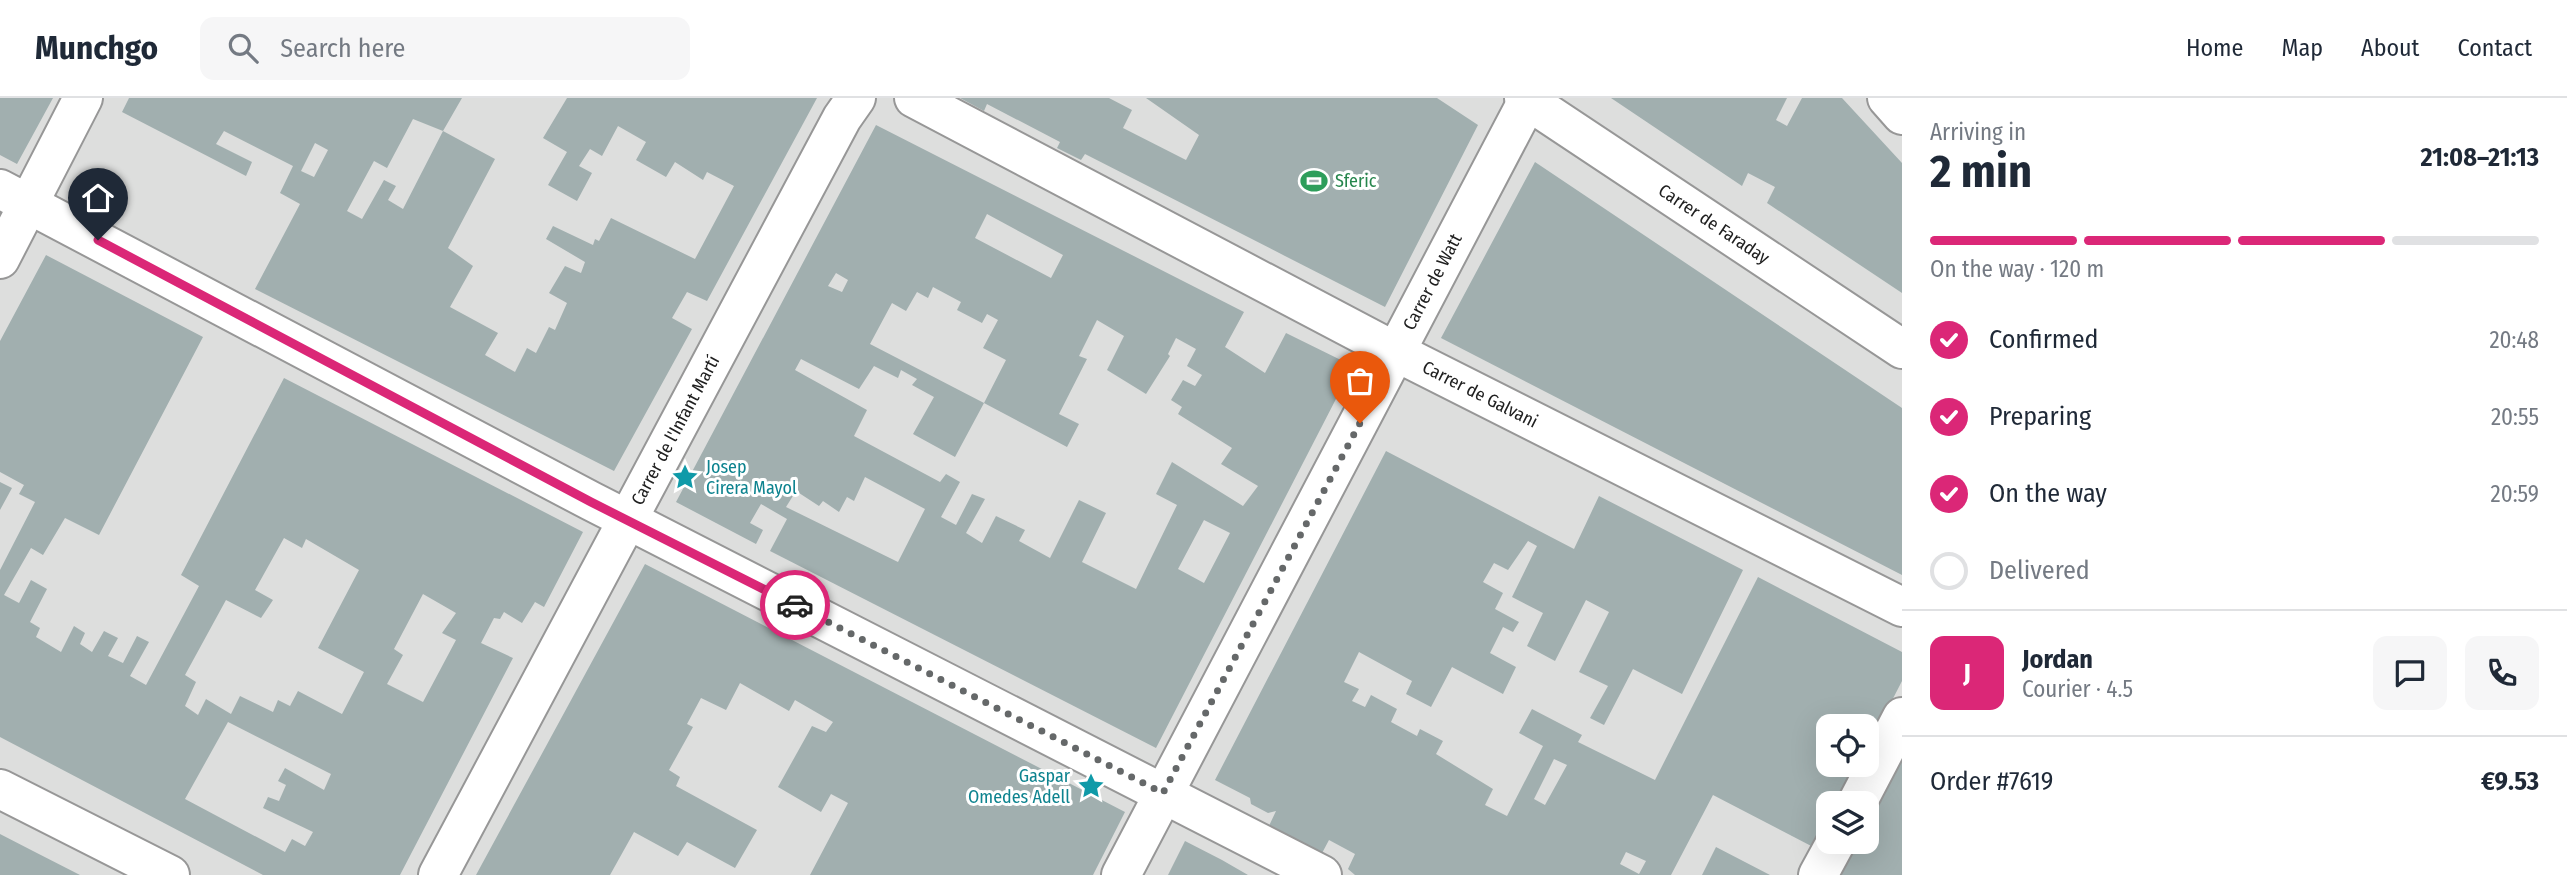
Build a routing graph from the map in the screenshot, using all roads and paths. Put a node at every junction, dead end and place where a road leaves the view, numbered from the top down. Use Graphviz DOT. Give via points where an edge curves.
graph roads {
  1 [pos="83,98"];
  2 [pos="856,98"];
  3 [pos="914,98"];
  4 [pos="1887,98"];
  5 [pos="1527,99"];
  6 [pos="1902,115"];
  7 [pos="15,196"];
  8 [pos="0,259"];
  9 [pos="1902,349"];
  10 [pos="1398,353"];
  11 [pos="628,520"];
  12 [pos="1902,607"];
  13 [pos="1902,718"];
  14 [pos="0,789"];
  15 [pos="1863,791"];
  16 [pos="1163,793"];
  17 [pos="1829,854"];
  18 [pos="170,875"];
  19 [pos="438,875"];
  20 [pos="1121,875"];
  21 [pos="1322,875"];
  22 [pos="1818,875"];
  1 -- 7 [label="street"];
  2 -- 11 [label="street, Carrer de l'Infant Martí"];
  3 -- 10 [label="street, Carrer de Galvani"];
  4 -- 6 [label="street"];
  5 -- 9 [label="street, Carrer de Faraday"];
  5 -- 10 [label="street, Carrer de Watt"];
  7 -- 8 [label="street"];
  7 -- 11 [label="street"];
  10 -- 12 [label="street, Carrer de Galvani"];
  10 -- 16 [label="street, Carrer de Watt"];
  11 -- 16 [label="street"];
  11 -- 19 [label="street, Carrer de l'Infant Martí"];
  13 -- 15 [label="street"];
  14 -- 18 [label="street"];
  16 -- 20 [label="street, Carrer de Watt"];
  16 -- 21 [label="street"];
  17 -- 22 [label="street"];
}
